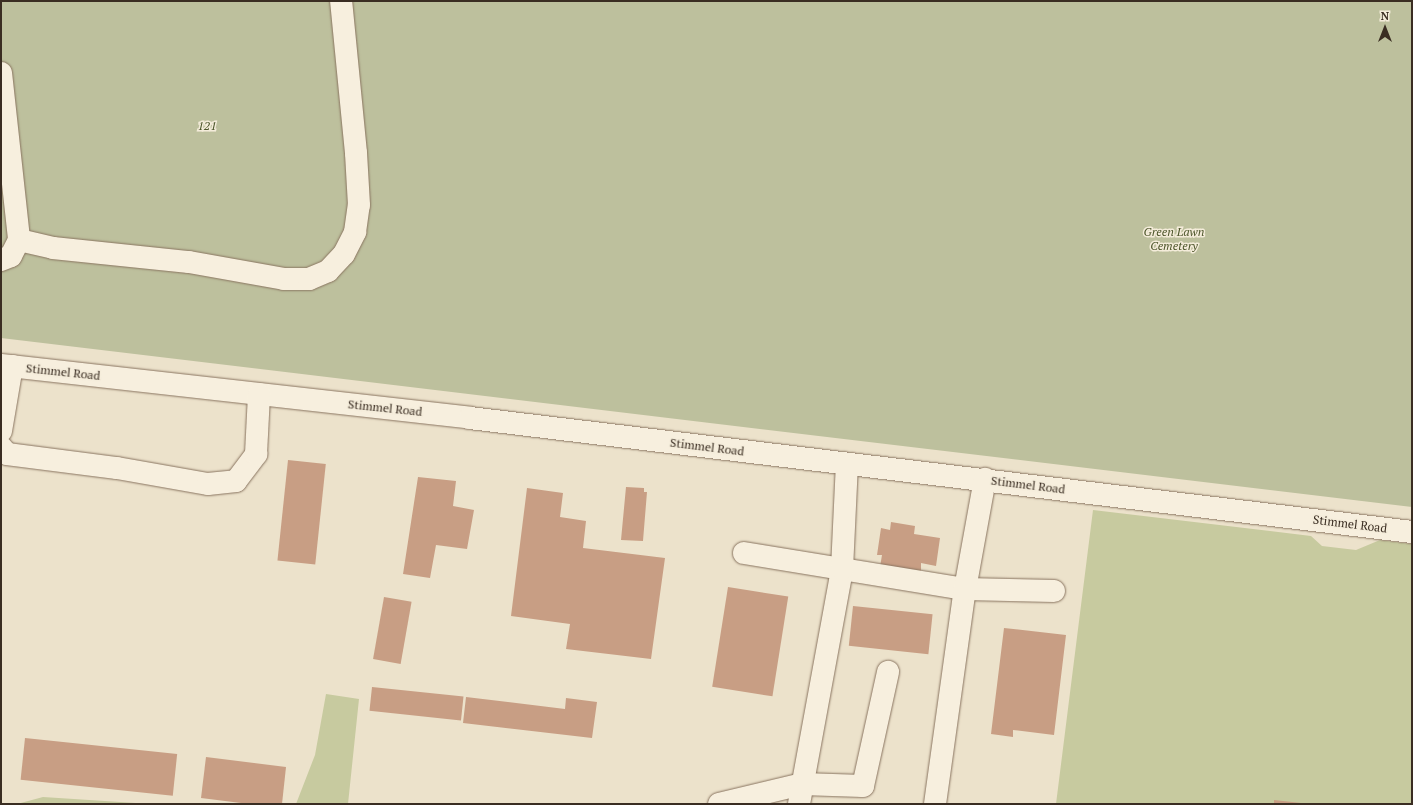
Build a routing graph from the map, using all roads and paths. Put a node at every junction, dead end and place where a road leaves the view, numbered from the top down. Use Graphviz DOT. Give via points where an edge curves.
graph roads {
  1 [pos="341,1"];
  2 [pos="1,73"];
  3 [pos="19,240"];
  4 [pos="1,260"];
  5 [pos="7,365"];
  6 [pos="259,394"];
  7 [pos="1,431"];
  8 [pos="1,447"];
  9 [pos="848,464"];
  10 [pos="985,479"];
  11 [pos="1412,532"];
  12 [pos="744,553"];
  13 [pos="842,569"];
  14 [pos="965,589"];
  15 [pos="1054,591"];
  16 [pos="888,672"];
  17 [pos="800,794"];
  18 [pos="763,799"];
  19 [pos="719,804"];
  20 [pos="935,804"];
  1 -- 3 [label="street" via="359,205 355,232 344,254 328,271 309,279 284,279 188,262 53,248"];
  2 -- 3 [label="street"];
  3 -- 4 [label="street" via="11,256"];
  5 -- 6 [label="street, Stimmel Road"];
  5 -- 7 [label="street"];
  6 -- 8 [label="street" via="256,454 236,481 208,484 117,468 7,454"];
  6 -- 9 [label="street, Stimmel Road"];
  9 -- 10 [label="street, Stimmel Road"];
  9 -- 13 [label="street"];
  10 -- 11 [label="street, Stimmel Road"];
  10 -- 14 [label="street"];
  12 -- 13 [label="street"];
  13 -- 14 [label="street"];
  13 -- 17 [label="street"];
  14 -- 15 [label="street"];
  14 -- 20 [label="street"];
  16 -- 17 [label="street" via="863,786"];
  17 -- 18 [label="street"];
  18 -- 19 [label="street"];
}
